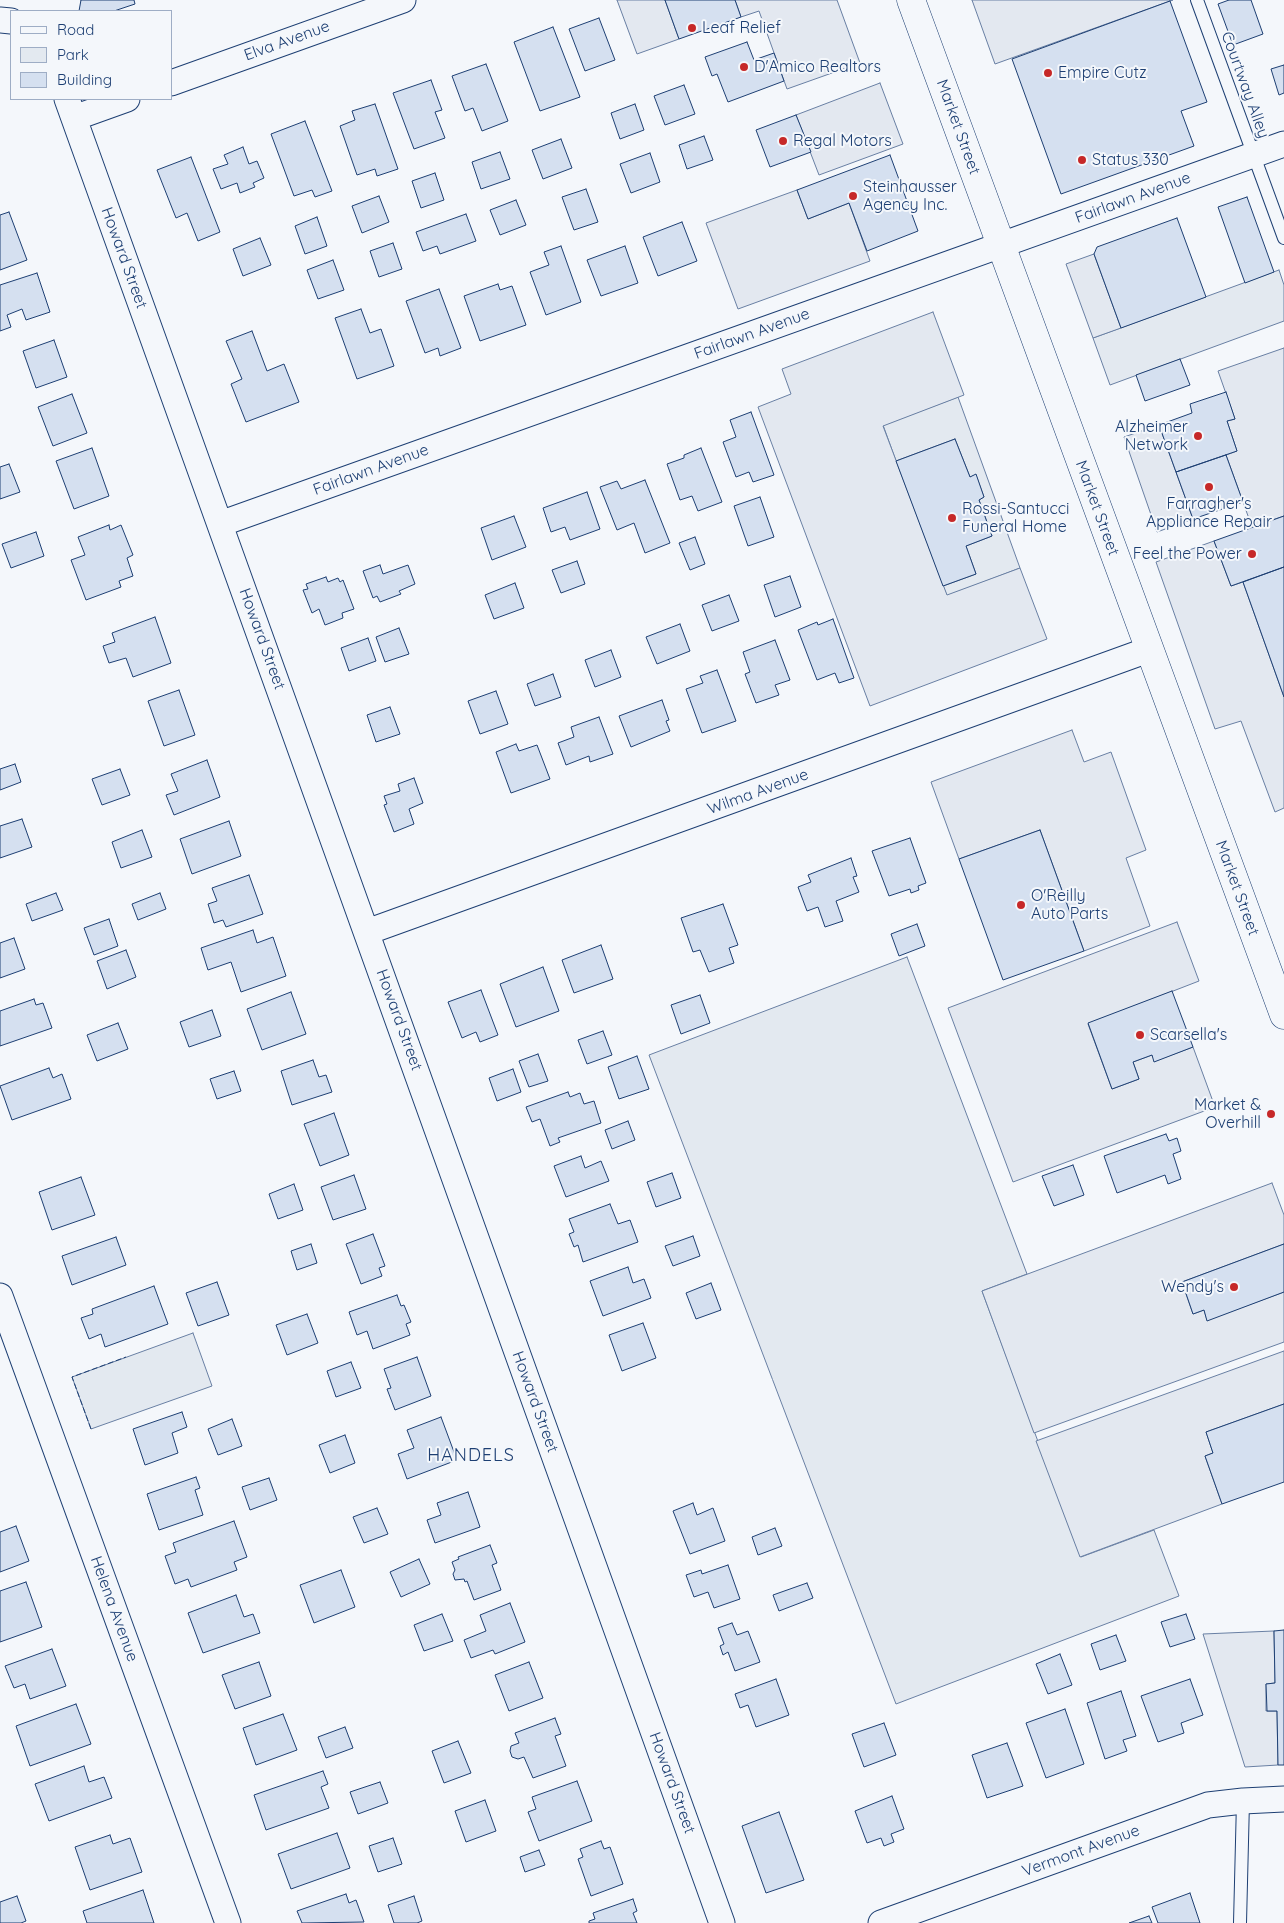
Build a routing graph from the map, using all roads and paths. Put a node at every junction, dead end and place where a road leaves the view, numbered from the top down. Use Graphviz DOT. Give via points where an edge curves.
graph roads {
  1 [pos="403,0"];
  2 [pos="911,0"];
  3 [pos="1197,0"];
  4 [pos="172,83"];
  5 [pos="121,100"];
  6 [pos="70,108"];
  7 [pos="1284,144"];
  8 [pos="1254,155"];
  9 [pos="1284,238"];
  10 [pos="1002,244"];
  11 [pos="220,524"];
  12 [pos="1148,650"];
  13 [pos="367,932"];
  14 [pos="1284,1015"];
  15 [pos="0,1296"];
  16 [pos="1284,1799"];
  17 [pos="1243,1801"];
  18 [pos="228,1923"];
  19 [pos="722,1923"];
  20 [pos="881,1923"];
  21 [pos="1240,1923"];
  1 -- 4 [label="street, Elva Avenue"];
  2 -- 10 [label="main road, Market Street"];
  3 -- 8 [label="lane, Courtway Alley"];
  5 -- 6 [label="street"];
  6 -- 11 [label="street, Howard Street"];
  7 -- 8 [label="street, Fairlawn Avenue"];
  8 -- 9 [label="lane, Courtway Alley"];
  8 -- 10 [label="street, Fairlawn Avenue"];
  10 -- 11 [label="street, Fairlawn Avenue"];
  10 -- 12 [label="main road, Market Street"];
  11 -- 13 [label="street, Howard Street"];
  12 -- 13 [label="street, Wilma Avenue"];
  12 -- 14 [label="main road, Market Street"];
  13 -- 19 [label="street, Howard Street"];
  15 -- 18 [label="street, Helena Avenue"];
  16 -- 17 [label="street, Vermont Avenue"];
  17 -- 20 [label="street, Vermont Avenue" via="1208,1805"];
  17 -- 21 [label="lane"];
}
